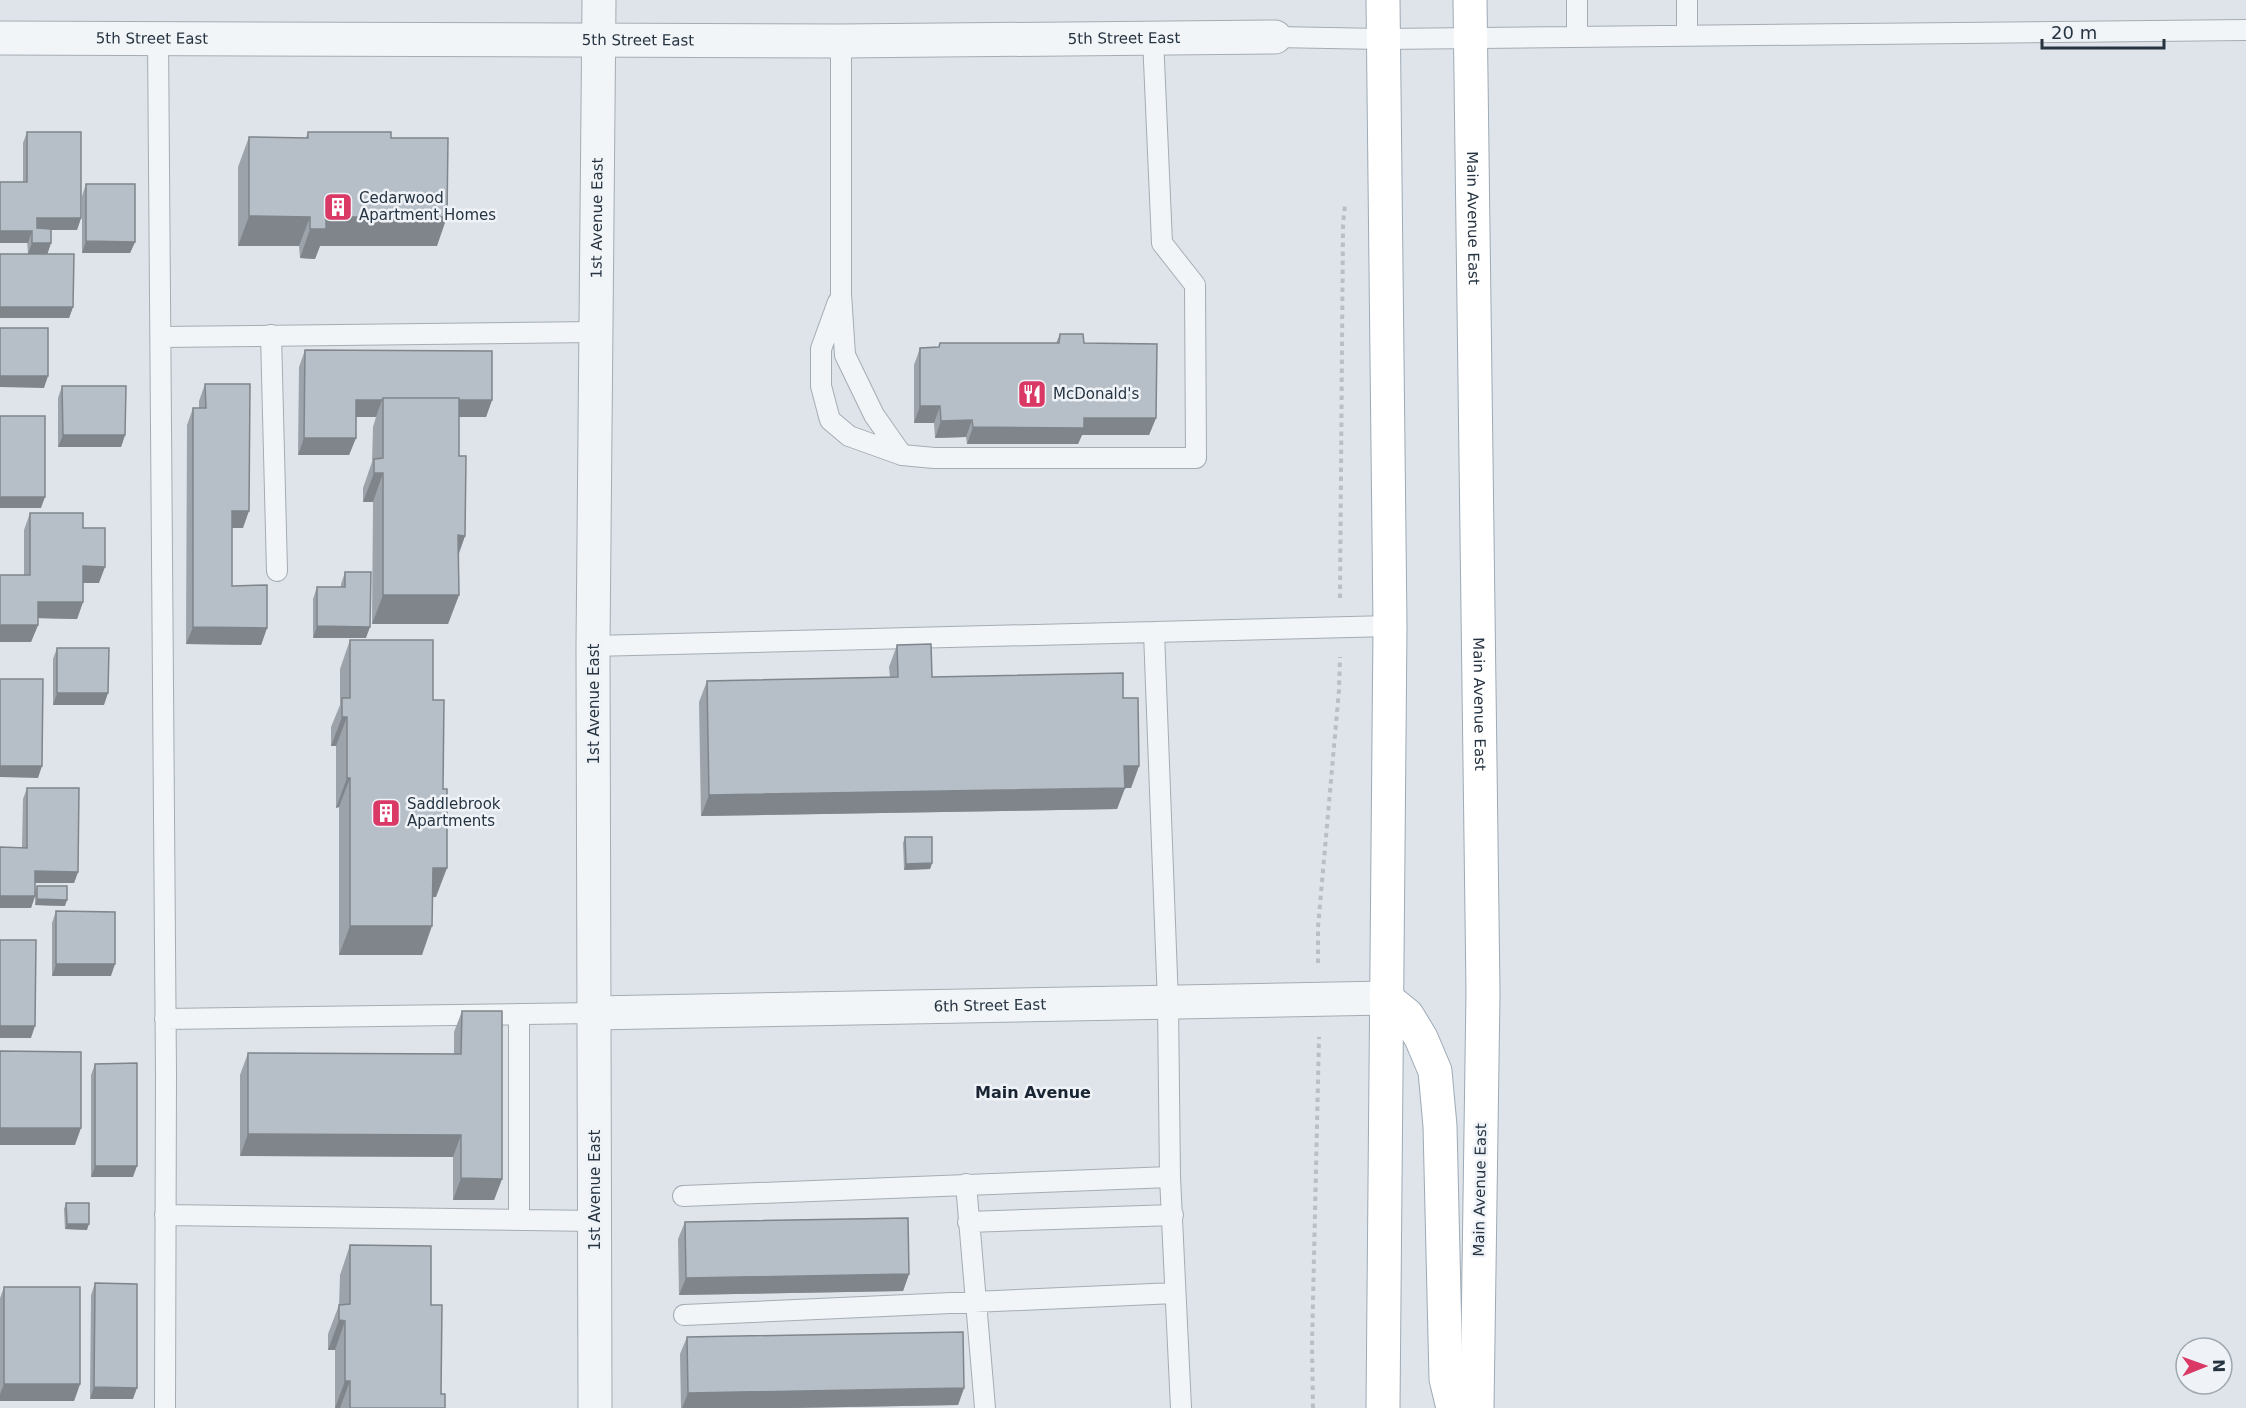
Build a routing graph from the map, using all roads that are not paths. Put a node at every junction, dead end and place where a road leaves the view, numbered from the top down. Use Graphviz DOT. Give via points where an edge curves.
graph roads {
  1 [pos="600,0"];
  2 [pos="1383,0"];
  3 [pos="1470,0"];
  4 [pos="1577,0"];
  5 [pos="1687,0"];
  6 [pos="2246,30"];
  7 [pos="1687,35"];
  8 [pos="1577,36"];
  9 [pos="158,37"];
  10 [pos="1275,37"];
  11 [pos="1470,37"];
  12 [pos="0,38"];
  13 [pos="1153,38"];
  14 [pos="600,39"];
  15 [pos="1382,39"];
  16 [pos="841,41"];
  17 [pos="841,294"];
  18 [pos="595,332"];
  19 [pos="271,335"];
  20 [pos="161,337"];
  21 [pos="902,455"];
  22 [pos="277,571"];
  23 [pos="1390,626"];
  24 [pos="1154,632"];
  25 [pos="593,645"];
  26 [pos="1386,999"];
  27 [pos="1168,1003"];
  28 [pos="594,1013"];
  29 [pos="519,1014"];
  30 [pos="165,1019"];
  31 [pos="1170,1177"];
  32 [pos="966,1184"];
  33 [pos="683,1196"];
  34 [pos="165,1215"];
  35 [pos="1173,1215"];
  36 [pos="519,1220"];
  37 [pos="595,1221"];
  38 [pos="968,1222"];
  39 [pos="1175,1293"];
  40 [pos="975,1303"];
  41 [pos="684,1315"];
  42 [pos="165,1408"];
  43 [pos="595,1408"];
  44 [pos="985,1408"];
  45 [pos="1181,1408"];
  46 [pos="1383,1408"];
  47 [pos="1453,1408"];
  48 [pos="1478,1408"];
  1 -- 14 [label="street, 1st Avenue East"];
  2 -- 15 [label="main road"];
  3 -- 11 [label="main road, Main Avenue East"];
  4 -- 8 [label="lane"];
  5 -- 7 [label="lane"];
  6 -- 7 [label="lane"];
  7 -- 8 [label="lane"];
  8 -- 11 [label="lane"];
  9 -- 12 [label="street, 5th Street East"];
  9 -- 14 [label="street, 5th Street East"];
  9 -- 20 [label="lane"];
  10 -- 13 [label="street, 5th Street East"];
  10 -- 15 [label="lane"];
  11 -- 15 [label="lane"];
  11 -- 48 [label="main road, Main Avenue East" via="1483,992"];
  13 -- 16 [label="street, 5th Street East"];
  13 -- 21 [label="lane" via="1162,243 1195,285 1196,458 934,459"];
  14 -- 16 [label="street, 5th Street East"];
  14 -- 18 [label="street, 1st Avenue East"];
  15 -- 23 [label="main road"];
  16 -- 17 [label="lane"];
  17 -- 21 [label="lane" via="845,355 874,415"];
  17 -- 21 [label="lane" via="821,349 820,386 830,420 849,436"];
  18 -- 19 [label="lane"];
  18 -- 25 [label="street, 1st Avenue East"];
  19 -- 20 [label="lane"];
  19 -- 22 [label="lane"];
  20 -- 30 [label="lane"];
  23 -- 24 [label="lane"];
  23 -- 26 [label="main road"];
  24 -- 25 [label="lane"];
  24 -- 27 [label="lane"];
  25 -- 28 [label="street, 1st Avenue East"];
  26 -- 27 [label="street, 6th Street East"];
  26 -- 46 [label="main road"];
  26 -- 47 [label="main road" via="1407,1015 1435,1071 1446,1380"];
  27 -- 28 [label="street, 6th Street East"];
  27 -- 31 [label="lane"];
  28 -- 29 [label="lane"];
  28 -- 37 [label="street, 1st Avenue East"];
  29 -- 30 [label="lane"];
  29 -- 36 [label="lane"];
  30 -- 34 [label="lane"];
  31 -- 32 [label="lane"];
  31 -- 35 [label="lane"];
  32 -- 33 [label="lane"];
  32 -- 38 [label="lane"];
  34 -- 36 [label="lane"];
  34 -- 42 [label="lane"];
  35 -- 38 [label="lane"];
  35 -- 39 [label="lane"];
  36 -- 37 [label="lane"];
  37 -- 43 [label="street, 1st Avenue East"];
  38 -- 40 [label="lane"];
  39 -- 40 [label="lane"];
  39 -- 45 [label="lane"];
  40 -- 41 [label="lane"];
  40 -- 44 [label="lane"];
}
